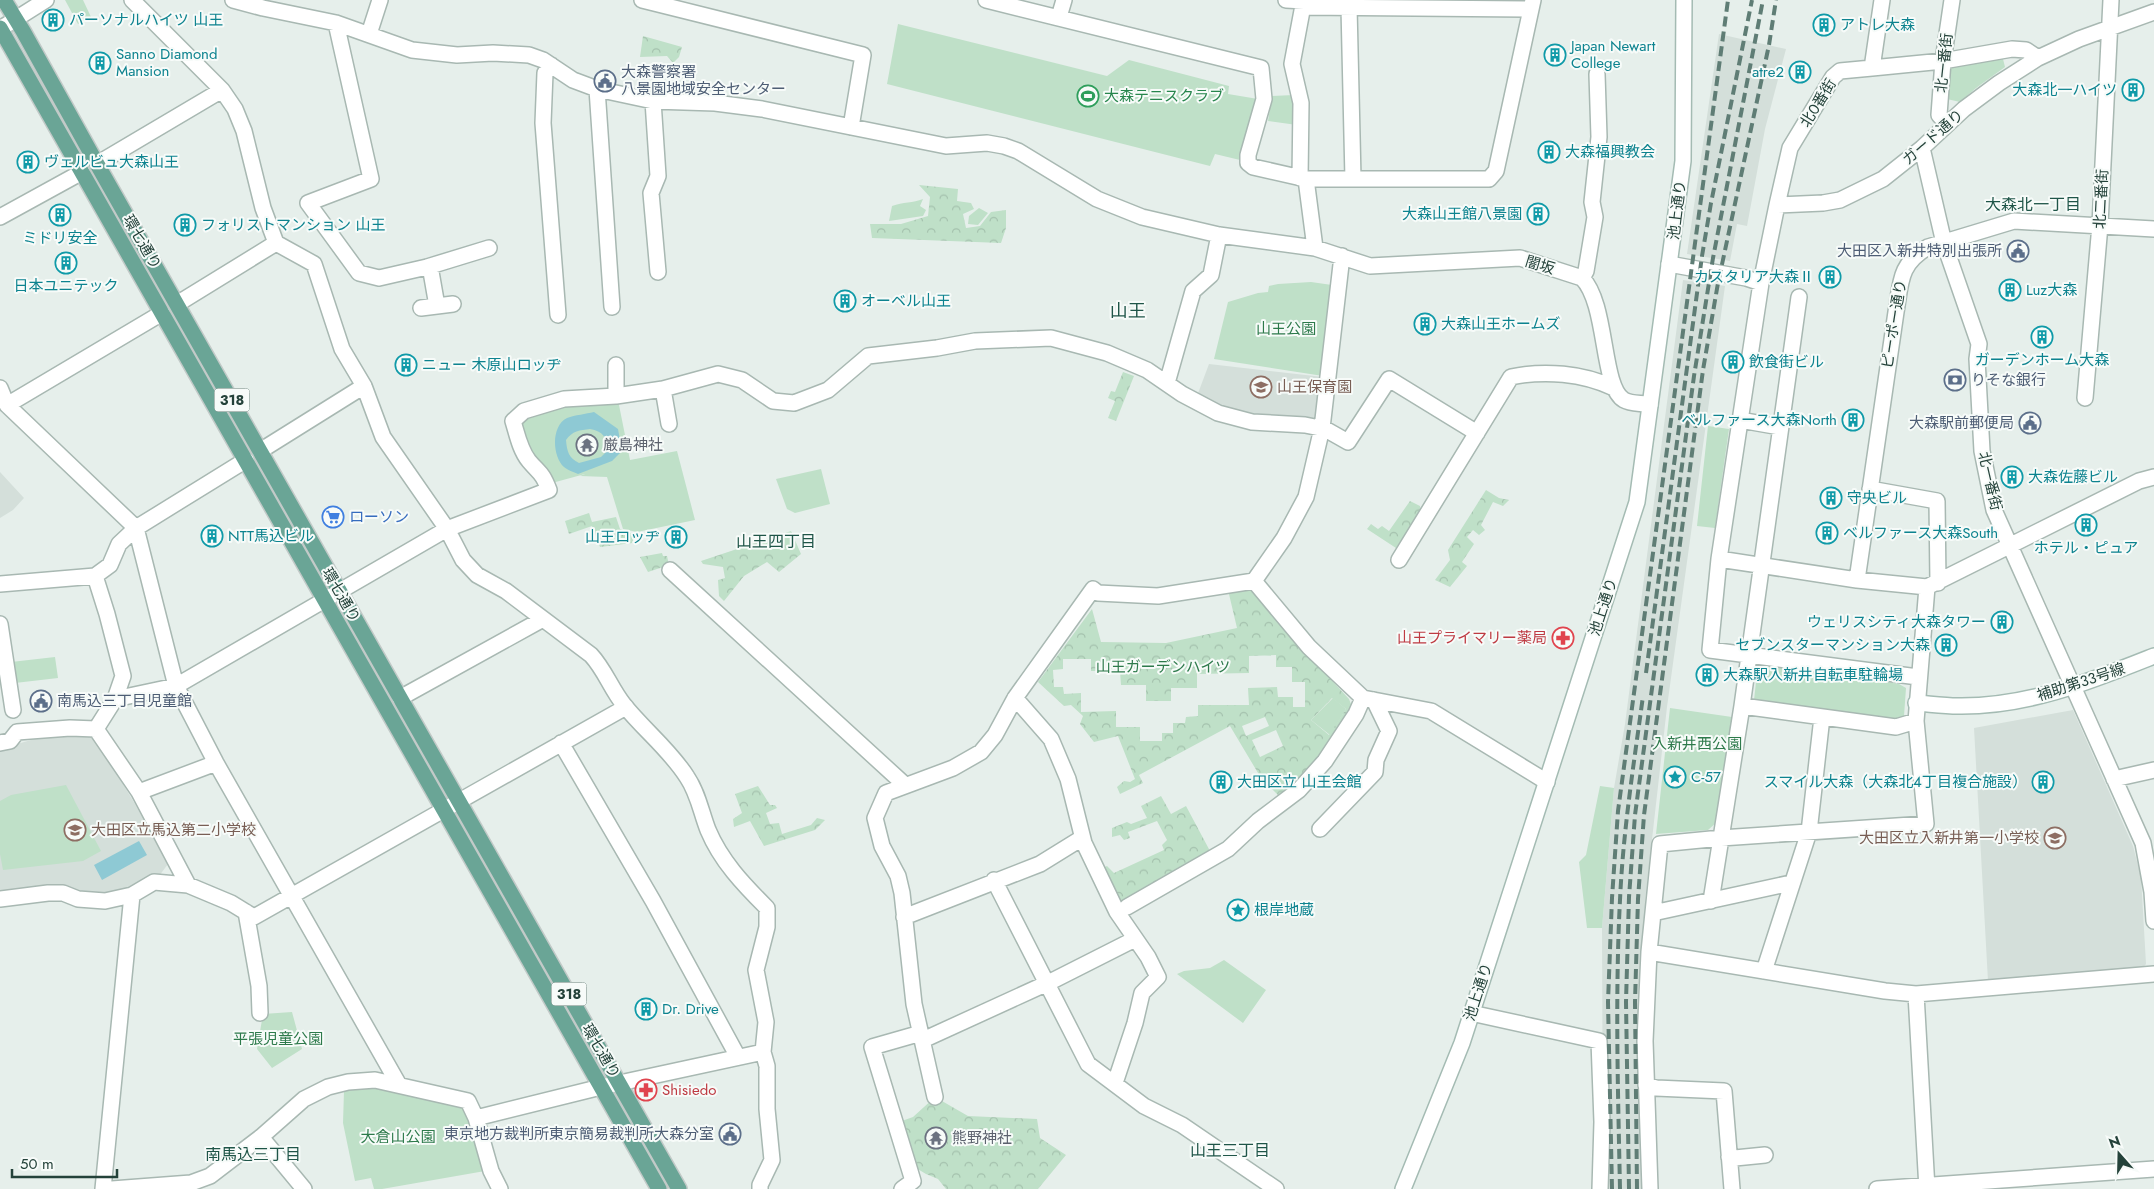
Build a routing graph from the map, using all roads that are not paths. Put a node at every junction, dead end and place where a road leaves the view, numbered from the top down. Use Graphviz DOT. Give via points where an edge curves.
graph roads {
  1 [pos="4,0"];
  2 [pos="46,0"];
  3 [pos="132,0"];
  4 [pos="233,0"];
  5 [pos="380,0"];
  6 [pos="642,0"];
  7 [pos="986,0"];
  8 [pos="1064,0"];
  9 [pos="1286,0"];
  10 [pos="1684,0"];
  11 [pos="1882,0"];
  12 [pos="1952,0"];
  13 [pos="2110,0"];
  14 [pos="1304,3"];
  15 [pos="1532,5"];
  16 [pos="1349,7"];
  17 [pos="2154,12"];
  18 [pos="16,18"];
  19 [pos="1059,18"];
  20 [pos="336,23"];
  21 [pos="0,29"];
  22 [pos="2110,29"];
  23 [pos="369,34"];
  24 [pos="2038,58"];
  25 [pos="1944,61"];
  26 [pos="551,65"];
  27 [pos="1872,68"];
  28 [pos="1597,74"];
  29 [pos="597,89"];
  30 [pos="222,90"];
  31 [pos="653,101"];
  32 [pos="1947,124"];
  33 [pos="851,128"];
  34 [pos="1922,148"];
  35 [pos="96,164"];
  36 [pos="82,172"];
  37 [pos="1303,178"];
  38 [pos="1353,179"];
  39 [pos="1777,205"];
  40 [pos="0,217"];
  41 [pos="2100,225"];
  42 [pos="2154,230"];
  43 [pos="1220,235"];
  44 [pos="276,242"];
  45 [pos="1944,243"];
  46 [pos="489,248"];
  47 [pos="1315,248"];
  48 [pos="1342,256"];
  49 [pos="1669,264"];
  50 [pos="430,266"];
  51 [pos="658,272"];
  52 [pos="1582,278"];
  53 [pos="1761,284"];
  54 [pos="1799,297"];
  55 [pos="177,304"];
  56 [pos="453,304"];
  57 [pos="437,306"];
  58 [pos="612,306"];
  59 [pos="420,308"];
  60 [pos="162,313"];
  61 [pos="558,315"];
  62 [pos="616,365"];
  63 [pos="1167,383"];
  64 [pos="364,386"];
  65 [pos="0,388"];
  66 [pos="1614,388"];
  67 [pos="663,389"];
  68 [pos="616,396"];
  69 [pos="2086,398"];
  70 [pos="7,405"];
  71 [pos="1650,405"];
  72 [pos="1740,420"];
  73 [pos="669,424"];
  74 [pos="1322,428"];
  75 [pos="1780,428"];
  76 [pos="1477,432"];
  77 [pos="260,451"];
  78 [pos="246,460"];
  79 [pos="2154,477"];
  80 [pos="1870,490"];
  81 [pos="136,528"];
  82 [pos="447,529"];
  83 [pos="2011,545"];
  84 [pos="1719,559"];
  85 [pos="1399,560"];
  86 [pos="1760,566"];
  87 [pos="670,570"];
  88 [pos="95,576"];
  89 [pos="1857,580"];
  90 [pos="1254,581"];
  91 [pos="0,584"];
  92 [pos="1932,585"];
  93 [pos="340,592"];
  94 [pos="324,601"];
  95 [pos="543,619"];
  96 [pos="0,624"];
  97 [pos="1749,655"];
  98 [pos="2154,656"];
  99 [pos="1918,677"];
  100 [pos="176,686"];
  101 [pos="2074,687"];
  102 [pos="115,698"];
  103 [pos="400,698"];
  104 [pos="1015,698"];
  105 [pos="1369,699"];
  106 [pos="1916,703"];
  107 [pos="1742,706"];
  108 [pos="626,707"];
  109 [pos="13,710"];
  110 [pos="1822,717"];
  111 [pos="1916,721"];
  112 [pos="96,728"];
  113 [pos="17,732"];
  114 [pos="0,734"];
  115 [pos="0,743"];
  116 [pos="561,743"];
  117 [pos="216,763"];
  118 [pos="2154,770"];
  119 [pos="2114,779"];
  120 [pos="1547,782"];
  121 [pos="905,785"];
  122 [pos="139,792"];
  123 [pos="459,800"];
  124 [pos="443,809"];
  125 [pos="1320,829"];
  126 [pos="1809,832"];
  127 [pos="1082,838"];
  128 [pos="1721,838"];
  129 [pos="994,880"];
  130 [pos="1791,883"];
  131 [pos="188,885"];
  132 [pos="132,895"];
  133 [pos="292,896"];
  134 [pos="0,899"];
  135 [pos="1712,901"];
  136 [pos="1127,907"];
  137 [pos="246,912"];
  138 [pos="1653,913"];
  139 [pos="904,917"];
  140 [pos="2154,920"];
  141 [pos="1135,939"];
  142 [pos="1649,952"];
  143 [pos="1764,971"];
  144 [pos="2154,974"];
  145 [pos="1046,983"];
  146 [pos="1916,994"];
  147 [pos="260,1013"];
  148 [pos="1471,1013"];
  149 [pos="922,1037"];
  150 [pos="762,1052"];
  151 [pos="738,1058"];
  152 [pos="620,1084"];
  153 [pos="1115,1084"];
  154 [pos="1646,1084"];
  155 [pos="399,1085"];
  156 [pos="601,1087"];
  157 [pos="935,1097"];
  158 [pos="476,1118"];
  159 [pos="261,1137"];
  160 [pos="1765,1155"];
  161 [pos="1729,1156"];
  162 [pos="2154,1169"];
  163 [pos="1927,1187"];
  164 [pos="103,1189"];
  165 [pos="112,1189"];
  166 [pos="304,1189"];
  167 [pos="500,1189"];
  168 [pos="659,1189"];
  169 [pos="678,1189"];
  170 [pos="760,1189"];
  171 [pos="902,1189"];
  172 [pos="1276,1189"];
  173 [pos="1403,1189"];
  174 [pos="1600,1189"];
  175 [pos="1650,1189"];
  176 [pos="1732,1189"];
  177 [pos="1877,1189"];
  1 -- 18 [label="main road, 環七通り / 318"];
  2 -- 18 [label="street"];
  3 -- 30 [label="street"];
  4 -- 20 [label="street, 闇坂"];
  5 -- 23 [label="street"];
  6 -- 33 [label="street" via="863,55"];
  7 -- 19 [label="street"];
  8 -- 19 [label="street"];
  9 -- 14 [label="street"];
  10 -- 49 [label="street, 池上通り" via="1683,161"];
  11 -- 27 [label="street"];
  12 -- 25 [label="street, 北一番街"];
  13 -- 22 [label="street, 北二番街"];
  14 -- 16 [label="street"];
  14 -- 37 [label="street" via="1292,64 1300,103"];
  15 -- 16 [label="street"];
  15 -- 38 [label="street" via="1496,171 1489,179"];
  16 -- 38 [label="street"];
  17 -- 22 [label="street, ガード通り"];
  18 -- 21 [label="street"];
  18 -- 35 [label="main road, 環七通り / 318"];
  19 -- 37 [label="street" via="1261,68 1264,99 1248,163 1253,167"];
  20 -- 23 [label="street, 闇坂"];
  20 -- 50 [label="street" via="371,179 308,203 359,273 379,278"];
  21 -- 36 [label="main road, 環七通り / 318"];
  22 -- 24 [label="street, ガード通り"];
  22 -- 41 [label="street, 北二番街"];
  23 -- 26 [label="street, 闇坂" via="412,50 457,55 529,55"];
  24 -- 25 [label="street, 北0番街" via="2026,50 2012,50"];
  24 -- 32 [label="street, ガード通り" via="1992,88"];
  25 -- 27 [label="street, 北0番街"];
  25 -- 32 [label="street, 北一番街" via="1939,114"];
  26 -- 29 [label="street, 闇坂" via="573,80"];
  26 -- 61 [label="street" via="545,73 543,123"];
  27 -- 39 [label="street, 北0番街" via="1840,71 1833,77 1790,148"];
  28 -- 52 [label="street" via="1599,137 1592,202 1595,217"];
  29 -- 31 [label="street, 闇坂"];
  29 -- 58 [label="street"];
  30 -- 35 [label="street"];
  30 -- 44 [label="street" via="244,131 263,208"];
  31 -- 33 [label="street, 闇坂" via="715,103 762,109"];
  31 -- 51 [label="street" via="658,176 651,193"];
  32 -- 34 [label="street, ガード通り"];
  33 -- 43 [label="street, 闇坂" via="946,146 987,143 1004,146 1018,151 1097,199 1142,217"];
  34 -- 39 [label="street, ガード通り" via="1883,179 1840,200"];
  34 -- 45 [label="street, 北一番街"];
  35 -- 55 [label="main road, 環七通り / 318"];
  36 -- 40 [label="street"];
  36 -- 60 [label="main road, 環七通り / 318"];
  37 -- 38 [label="street"];
  37 -- 47 [label="street"];
  39 -- 53 [label="street"];
  41 -- 42 [label="street, ピーポー通り"];
  41 -- 45 [label="street, ピーポー通り" via="2014,220"];
  41 -- 69 [label="street, 北二番街"];
  43 -- 47 [label="street, 闇坂"];
  43 -- 63 [label="street" via="1211,275 1193,291"];
  44 -- 55 [label="street"];
  44 -- 64 [label="street" via="314,264 342,349"];
  45 -- 80 [label="street, ピーポー通り" via="1918,253 1902,272"];
  45 -- 83 [label="street, 北一番街" via="1979,344 1982,451 1994,510"];
  46 -- 50 [label="street"];
  47 -- 48 [label="street, 闇坂"];
  48 -- 52 [label="street, 闇坂" via="1370,266 1520,258"];
  48 -- 74 [label="street"];
  49 -- 53 [label="street" via="1746,278"];
  49 -- 71 [label="street, 池上通り"];
  50 -- 57 [label="street"];
  52 -- 66 [label="street" via="1598,312"];
  53 -- 72 [label="street"];
  54 -- 75 [label="street"];
  55 -- 77 [label="main road, 環七通り / 318"];
  56 -- 57 [label="street"];
  57 -- 59 [label="street"];
  60 -- 70 [label="street"];
  60 -- 78 [label="main road, 環七通り / 318"];
  62 -- 68 [label="street"];
  63 -- 67 [label="street" via="1147,370 1106,353 1051,338 975,341 868,356 828,390 794,403 773,401 742,380 718,374"];
  63 -- 74 [label="street" via="1218,413 1252,422"];
  64 -- 77 [label="street"];
  64 -- 82 [label="street" via="383,437"];
  65 -- 70 [label="street"];
  66 -- 71 [label="street" via="1623,399"];
  66 -- 76 [label="street" via="1567,375 1532,372 1511,377"];
  67 -- 68 [label="street"];
  67 -- 73 [label="street"];
  68 -- 82 [label="street" via="564,399 524,411 513,421 522,449 543,474 549,490"];
  70 -- 81 [label="street"];
  71 -- 120 [label="street, 池上通り" via="1634,512"];
  72 -- 75 [label="street"];
  72 -- 84 [label="street"];
  74 -- 76 [label="street" via="1348,442 1389,380"];
  74 -- 90 [label="street" via="1306,497 1284,538"];
  75 -- 86 [label="street"];
  76 -- 85 [label="street"];
  77 -- 93 [label="main road, 環七通り / 318"];
  78 -- 81 [label="street"];
  78 -- 94 [label="main road, 環七通り / 318"];
  79 -- 83 [label="street" via="2139,481"];
  80 -- 89 [label="street, ピーポー通り"];
  80 -- 92 [label="street" via="1936,501"];
  81 -- 88 [label="street" via="119,544 110,565"];
  81 -- 100 [label="street"];
  82 -- 93 [label="street"];
  82 -- 95 [label="street" via="463,560 477,575 506,591"];
  83 -- 92 [label="street"];
  83 -- 101 [label="street, 北一番街"];
  84 -- 86 [label="street"];
  84 -- 97 [label="street" via="1710,650"];
  86 -- 89 [label="street"];
  86 -- 97 [label="street"];
  87 -- 121 [label="street"];
  88 -- 91 [label="street"];
  88 -- 102 [label="street" via="123,676"];
  89 -- 92 [label="street"];
  90 -- 104 [label="street" via="1158,596 1093,589"];
  90 -- 105 [label="street" via="1309,647"];
  92 -- 99 [label="street"];
  93 -- 94 [label="street"];
  93 -- 103 [label="main road, 環七通り / 318"];
  94 -- 100 [label="street"];
  94 -- 124 [label="main road, 環七通り / 318"];
  95 -- 103 [label="street"];
  95 -- 108 [label="street" via="592,655"];
  96 -- 109 [label="street"];
  97 -- 99 [label="street"];
  97 -- 107 [label="street"];
  98 -- 101 [label="street, 補助第33号線"];
  99 -- 106 [label="street"];
  100 -- 102 [label="street"];
  100 -- 117 [label="street"];
  101 -- 106 [label="street, 補助第33号線" via="2005,703 1958,706"];
  101 -- 119 [label="street, 北一番街"];
  102 -- 112 [label="street"];
  103 -- 123 [label="main road, 環七通り / 318"];
  104 -- 121 [label="street" via="995,735 981,752 953,768"];
  104 -- 127 [label="street" via="1051,738 1068,780"];
  105 -- 120 [label="street" via="1431,711"];
  105 -- 125 [label="street" via="1390,731 1376,760 1375,772"];
  105 -- 136 [label="street" via="1325,761 1299,790 1228,848"];
  106 -- 111 [label="street"];
  107 -- 110 [label="street"];
  107 -- 128 [label="street"];
  108 -- 116 [label="street"];
  108 -- 150 [label="street" via="688,777 714,844 730,870 767,908 767,926 756,970 766,1022"];
  110 -- 111 [label="street" via="1896,727"];
  110 -- 126 [label="street"];
  111 -- 126 [label="street" via="1926,824"];
  112 -- 113 [label="street"];
  112 -- 122 [label="street"];
  113 -- 114 [label="street"];
  113 -- 115 [label="street" via="10,741"];
  116 -- 123 [label="street"];
  116 -- 151 [label="street" via="653,901"];
  117 -- 122 [label="street"];
  117 -- 133 [label="street"];
  118 -- 119 [label="street"];
  119 -- 140 [label="street, 北一番街" via="2143,843"];
  120 -- 148 [label="street, 池上通り"];
  121 -- 139 [label="street" via="886,792 875,818 882,846 898,876"];
  122 -- 131 [label="street"];
  123 -- 124 [label="street"];
  123 -- 152 [label="main road, 環七通り / 318"];
  124 -- 133 [label="street"];
  124 -- 156 [label="main road, 環七通り / 318"];
  126 -- 128 [label="street"];
  126 -- 130 [label="street"];
  127 -- 129 [label="street" via="1040,864"];
  127 -- 141 [label="street" via="1117,912"];
  128 -- 135 [label="street"];
  128 -- 138 [label="street" via="1660,844"];
  129 -- 139 [label="street"];
  129 -- 145 [label="street"];
  130 -- 135 [label="street"];
  130 -- 143 [label="street"];
  131 -- 132 [label="street" via="154,882"];
  131 -- 137 [label="street" via="231,902"];
  132 -- 134 [label="street" via="105,901 78,899 63,893"];
  132 -- 164 [label="street"];
  133 -- 137 [label="street" via="254,917"];
  133 -- 155 [label="street"];
  135 -- 138 [label="street"];
  137 -- 147 [label="street" via="259,986"];
  138 -- 142 [label="street"];
  139 -- 149 [label="street" via="914,1004"];
  141 -- 145 [label="street"];
  141 -- 153 [label="street" via="1158,977 1142,993"];
  142 -- 143 [label="street"];
  142 -- 154 [label="street"];
  143 -- 146 [label="street"];
  144 -- 146 [label="street"];
  145 -- 149 [label="street"];
  145 -- 153 [label="street" via="1088,1064"];
  146 -- 163 [label="street"];
  148 -- 173 [label="street, 池上通り"];
  148 -- 174 [label="street" via="1599,1041"];
  149 -- 157 [label="street"];
  149 -- 171 [label="street" via="872,1047 913,1181"];
  150 -- 151 [label="street"];
  150 -- 170 [label="street" via="767,1066 772,1160"];
  151 -- 152 [label="street"];
  152 -- 156 [label="street"];
  152 -- 169 [label="main road, 環七通り / 318"];
  153 -- 172 [label="street" via="1144,1106 1182,1125"];
  154 -- 161 [label="street" via="1656,1088 1724,1090"];
  154 -- 175 [label="street"];
  155 -- 158 [label="street" via="468,1101"];
  155 -- 159 [label="street" via="361,1080 328,1087 304,1099"];
  156 -- 158 [label="street"];
  156 -- 168 [label="main road, 環七通り / 318"];
  158 -- 167 [label="street" via="491,1171"];
  159 -- 165 [label="street" via="210,1176 191,1183"];
  159 -- 166 [label="street"];
  160 -- 161 [label="street"];
  161 -- 176 [label="street"];
  162 -- 163 [label="street"];
  163 -- 177 [label="street"];
}
